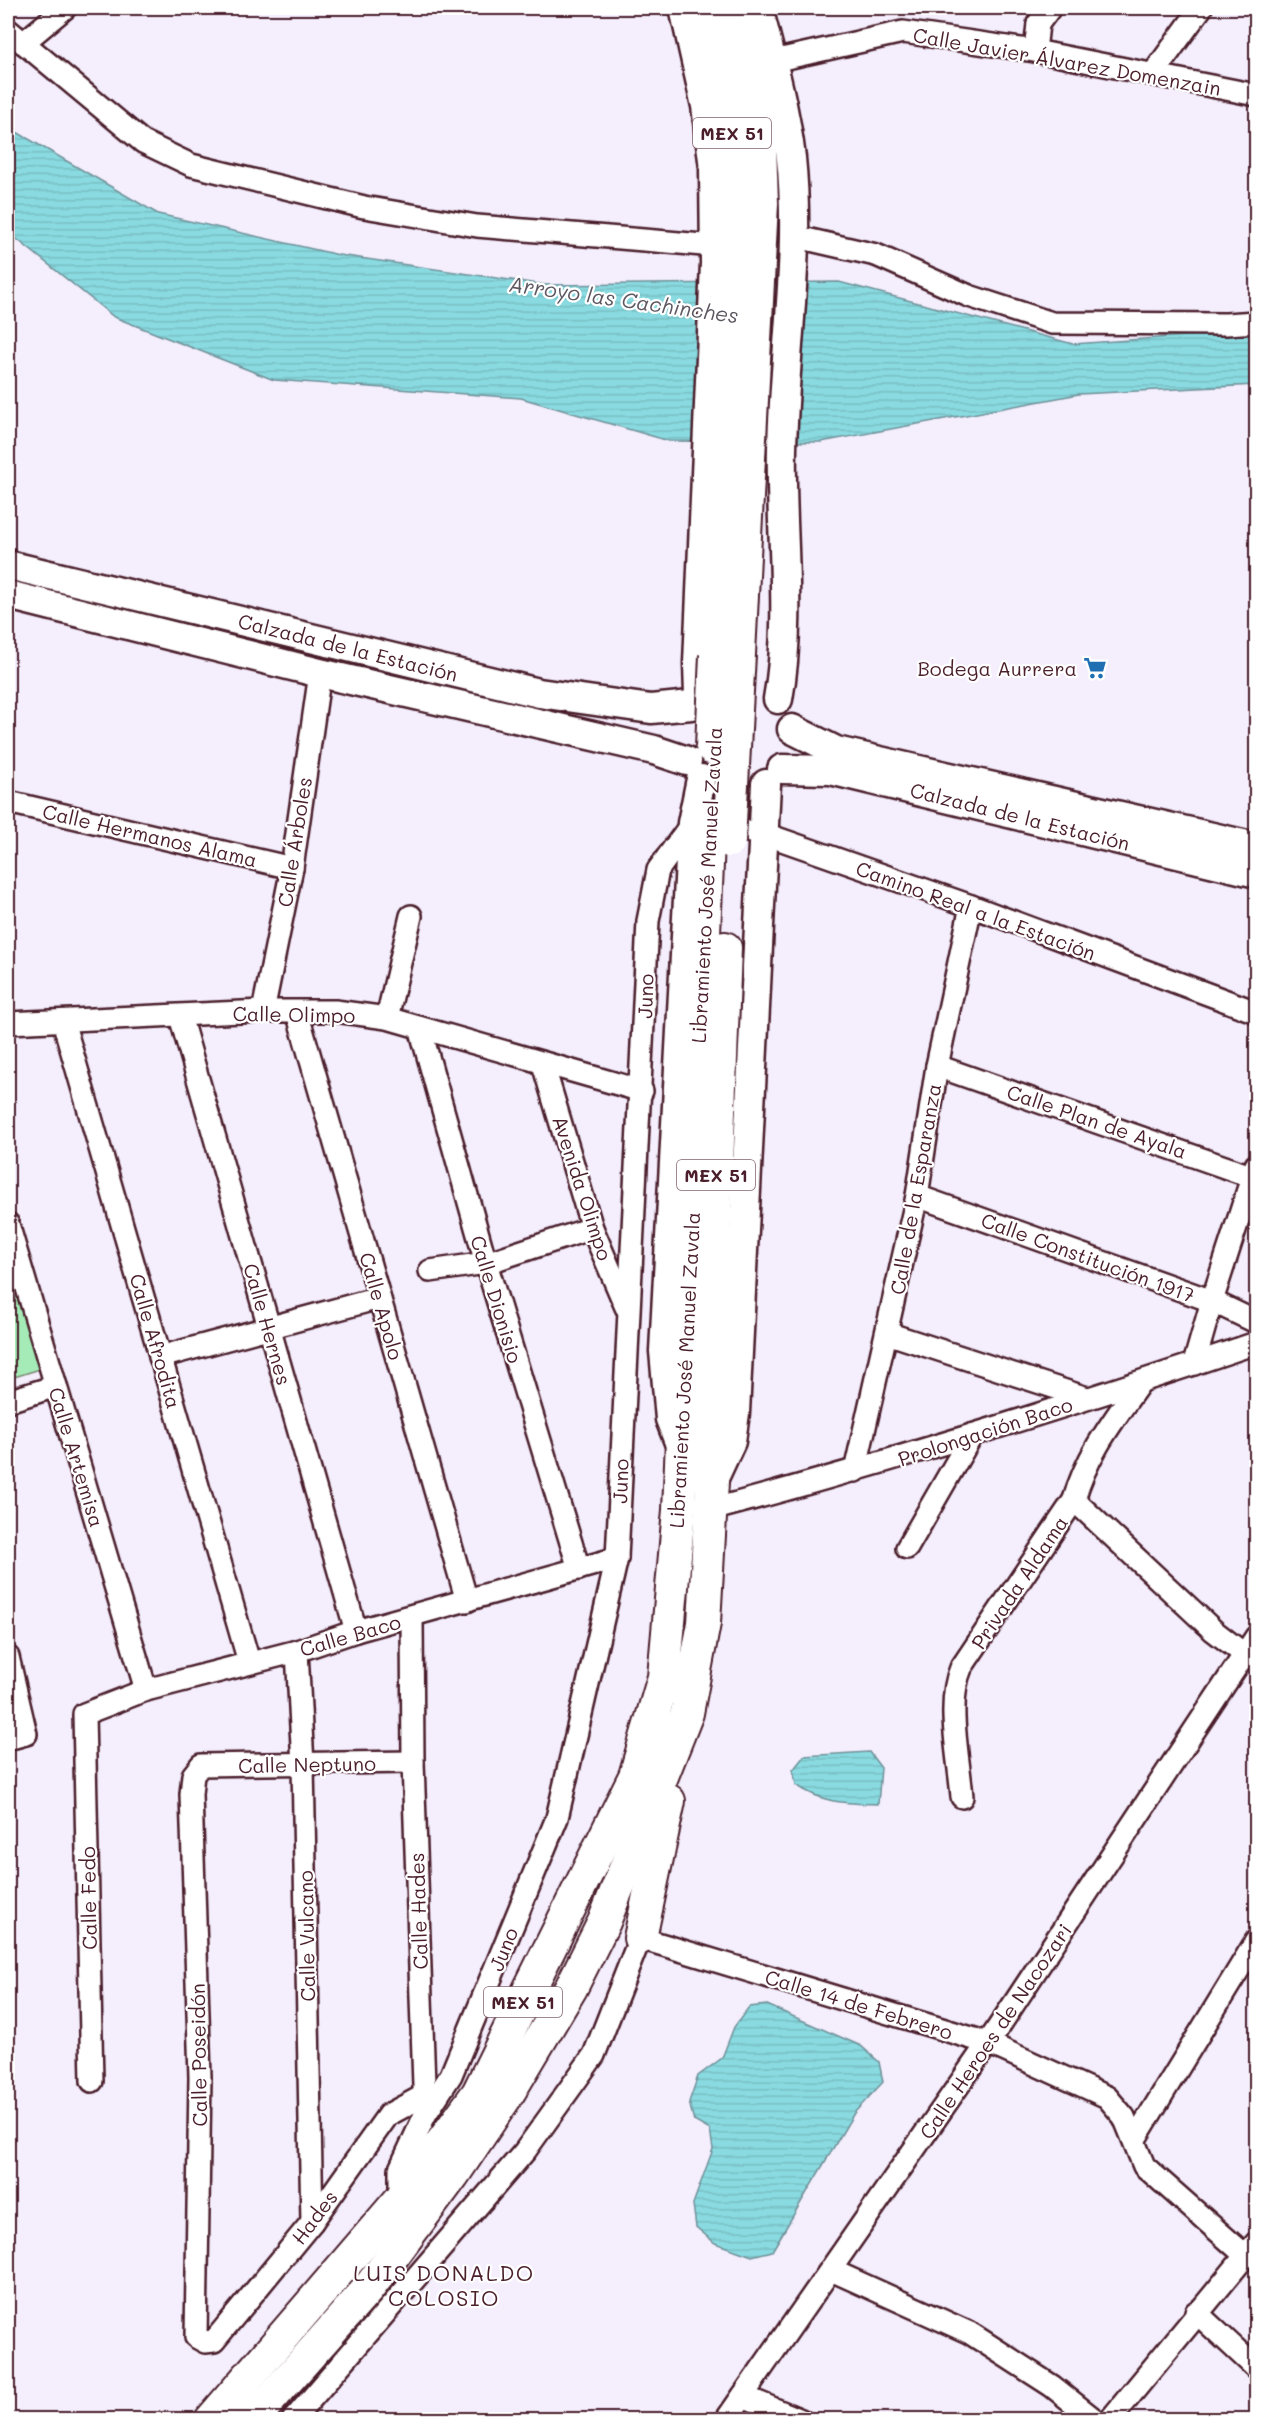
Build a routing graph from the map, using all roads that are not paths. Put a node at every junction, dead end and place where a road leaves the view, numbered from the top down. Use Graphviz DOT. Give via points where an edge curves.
graph roads {
  1 [pos="65,8"];
  2 [pos="684,8"];
  3 [pos="706,8"];
  4 [pos="739,8"];
  5 [pos="758,8"];
  6 [pos="1201,8"];
  7 [pos="1039,13"];
  8 [pos="15,36"];
  9 [pos="1035,51"];
  10 [pos="773,61"];
  11 [pos="1153,74"];
  12 [pos="1257,95"];
  13 [pos="793,236"];
  14 [pos="732,258"];
  15 [pos="1257,322"];
  16 [pos="727,445"];
  17 [pos="8,565"];
  18 [pos="8,594"];
  19 [pos="320,673"];
  20 [pos="778,699"];
  21 [pos="695,700"];
  22 [pos="792,729"];
  23 [pos="694,770"];
  24 [pos="774,776"];
  25 [pos="8,802"];
  26 [pos="765,834"];
  27 [pos="710,835"];
  28 [pos="1257,847"];
  29 [pos="292,868"];
  30 [pos="1257,873"];
  31 [pos="971,906"];
  32 [pos="411,916"];
  33 [pos="263,1011"];
  34 [pos="297,1012"];
  35 [pos="1257,1012"];
  36 [pos="180,1016"];
  37 [pos="387,1018"];
  38 [pos="63,1021"];
  39 [pos="8,1023"];
  40 [pos="420,1028"];
  41 [pos="543,1064"];
  42 [pos="937,1065"];
  43 [pos="642,1091"];
  44 [pos="1255,1173"];
  45 [pos="917,1196"];
  46 [pos="8,1224"];
  47 [pos="592,1228"];
  48 [pos="486,1263"];
  49 [pos="430,1271"];
  50 [pos="379,1298"];
  51 [pos="1212,1301"];
  52 [pos="628,1310"];
  53 [pos="1257,1322"];
  54 [pos="269,1328"];
  55 [pos="887,1333"];
  56 [pos="1257,1343"];
  57 [pos="160,1357"];
  58 [pos="1194,1364"];
  59 [pos="1139,1384"];
  60 [pos="56,1386"];
  61 [pos="1088,1398"];
  62 [pos="8,1401"];
  63 [pos="972,1435"];
  64 [pos="855,1472"];
  65 [pos="711,1496"];
  66 [pos="1074,1500"];
  67 [pos="907,1548"];
  68 [pos="617,1558"];
  69 [pos="579,1569"];
  70 [pos="467,1600"];
  71 [pos="412,1617"];
  72 [pos="356,1631"];
  73 [pos="1257,1637"];
  74 [pos="297,1651"];
  75 [pos="1244,1654"];
  76 [pos="8,1657"];
  77 [pos="249,1662"];
  78 [pos="146,1690"];
  79 [pos="687,1713"];
  80 [pos="84,1714"];
  81 [pos="17,1736"];
  82 [pos="413,1762"];
  83 [pos="201,1765"];
  84 [pos="303,1765"];
  85 [pos="962,1797"];
  86 [pos="640,1938"];
  87 [pos="1257,1941"];
  88 [pos="988,2043"];
  89 [pos="92,2081"];
  90 [pos="425,2105"];
  91 [pos="1135,2139"];
  92 [pos="400,2200"];
  93 [pos="312,2222"];
  94 [pos="1251,2249"];
  95 [pos="831,2270"];
  96 [pos="1196,2312"];
  97 [pos="205,2343"];
  98 [pos="1257,2368"];
  99 [pos="743,2396"];
  100 [pos="211,2420"];
  101 [pos="252,2420"];
  102 [pos="293,2420"];
  103 [pos="726,2420"];
  104 [pos="801,2420"];
  105 [pos="1095,2420"];
  106 [pos="1110,2420"];
  1 -- 8 [label="street"];
  2 -- 14 [label="main road" via="706,106"];
  3 -- 14 [label="main road, Libramiento José Manuel Zavala / MEX 51" via="730,117 738,193"];
  4 -- 14 [label="main road, Libramiento José Manuel Zavala / MEX 51" via="760,146"];
  5 -- 10 [label="main road"];
  6 -- 11 [label="street"];
  7 -- 9 [label="street"];
  8 -- 14 [label="street" via="143,142 192,165 364,207 477,226"];
  9 -- 10 [label="street, Calle Javier Álvarez Domenzain" via="903,32"];
  9 -- 11 [label="street, Calle Javier Álvarez Domenzain"];
  10 -- 13 [label="main road" via="791,159"];
  11 -- 12 [label="street, Calle Javier Álvarez Domenzain"];
  13 -- 15 [label="street" via="876,255 969,296 1052,322"];
  13 -- 20 [label="main road" via="782,450 785,663"];
  14 -- 16 [label="main road, Libramiento José Manuel Zavala / MEX 51"];
  14 -- 16 [label="main road"];
  16 -- 21 [label="main road"];
  16 -- 27 [label="main road, Libramiento José Manuel Zavala / MEX 51, bridge" via="728,655"];
  17 -- 21 [label="main road, Calzada de la Estación" via="539,693 651,709"];
  18 -- 19 [label="main road, Calzada de la Estación"];
  19 -- 23 [label="main road, Calzada de la Estación" via="654,750"];
  19 -- 29 [label="street, Calle Árboles"];
  20 -- 21 [label="main road" via="765,688 731,681 714,686"];
  20 -- 22 [label="main road" via="788,713"];
  21 -- 23 [label="main road" via="681,732"];
  22 -- 24 [label="main road" via="792,743"];
  22 -- 28 [label="main road, Calzada de la Estación" via="836,751"];
  23 -- 24 [label="main road" via="716,788 732,792 750,791"];
  23 -- 27 [label="main road"];
  24 -- 26 [label="main road"];
  24 -- 30 [label="main road, Calzada de la Estación" via="830,770"];
  25 -- 29 [label="street, Calle Hermanos Alama"];
  26 -- 27 [label="street, Camino Real a la Estación"];
  26 -- 31 [label="street, Camino Real a la Estación"];
  26 -- 65 [label="main road" via="735,1413 731,1442"];
  27 -- 43 [label="street, Juno" via="658,870 648,921"];
  27 -- 65 [label="main road, Libramiento José Manuel Zavala / MEX 51"];
  27 -- 92 [label="main road, Libramiento José Manuel Zavala / MEX 51" via="679,1510 664,1677 635,1776 478,2093"];
  29 -- 33 [label="street, Calle Árboles"];
  31 -- 35 [label="street, Camino Real a la Estación"];
  31 -- 42 [label="street, Calle de la Esparanza"];
  32 -- 37 [label="street"];
  33 -- 34 [label="street, Calle Olimpo"];
  33 -- 36 [label="street, Calle Olimpo"];
  34 -- 37 [label="street, Calle Olimpo" via="335,1011"];
  34 -- 50 [label="street, Calle Apolo"];
  36 -- 38 [label="street, Calle Olimpo"];
  36 -- 54 [label="street, Calle Hernes"];
  37 -- 40 [label="street, Calle Olimpo"];
  38 -- 39 [label="street, Calle Olimpo"];
  38 -- 57 [label="street, Calle Afrodita"];
  40 -- 41 [label="street, Calle Olimpo"];
  40 -- 48 [label="street, Calle Dionisio"];
  41 -- 43 [label="street, Calle Olimpo"];
  41 -- 47 [label="street, Avenida Olimpo"];
  42 -- 44 [label="street, Calle Plan de Ayala"];
  42 -- 45 [label="street, Calle de la Esparanza"];
  43 -- 52 [label="street, Juno"];
  44 -- 51 [label="street"];
  45 -- 51 [label="street, Calle Constitución 1917"];
  45 -- 55 [label="street, Calle de la Esparanza"];
  46 -- 60 [label="street, Calle Artemisa"];
  47 -- 48 [label="street"];
  47 -- 52 [label="street, Avenida Olimpo"];
  48 -- 49 [label="street"];
  48 -- 69 [label="street, Calle Dionisio"];
  50 -- 54 [label="street"];
  50 -- 70 [label="street, Calle Apolo"];
  51 -- 53 [label="street, Calle Constitución 1917"];
  51 -- 58 [label="street"];
  52 -- 68 [label="street, Juno"];
  54 -- 57 [label="street"];
  54 -- 72 [label="street, Calle Hernes"];
  55 -- 61 [label="street"];
  55 -- 64 [label="street, Calle de la Esparanza"];
  56 -- 58 [label="street, Prolongación Baco"];
  57 -- 77 [label="street, Calle Afrodita"];
  58 -- 59 [label="street, Prolongación Baco"];
  59 -- 61 [label="street, Prolongación Baco"];
  59 -- 66 [label="street, Privada Aldama" via="1095,1447"];
  60 -- 62 [label="street"];
  60 -- 78 [label="street, Calle Artemisa"];
  61 -- 63 [label="street, Prolongación Baco"];
  63 -- 64 [label="street, Prolongación Baco"];
  63 -- 67 [label="street"];
  64 -- 65 [label="street, Prolongación Baco"];
  65 -- 79 [label="main road, Libramiento José Manuel Zavala / MEX 51" via="704,1623"];
  66 -- 75 [label="street" via="1214,1631"];
  66 -- 85 [label="street, Privada Aldama" via="954,1684"];
  68 -- 69 [label="street, Calle Baco"];
  68 -- 90 [label="street, Juno" via="557,1818 451,2075"];
  69 -- 70 [label="street, Calle Baco"];
  70 -- 71 [label="street, Calle Baco"];
  71 -- 72 [label="street, Calle Baco"];
  71 -- 82 [label="street, Calle Hades"];
  72 -- 74 [label="street, Calle Baco"];
  73 -- 75 [label="street, Calle Heroes de Nacozari"];
  74 -- 77 [label="street, Calle Baco"];
  74 -- 84 [label="street, Calle Vulcano"];
  75 -- 88 [label="street, Calle Heroes de Nacozari"];
  76 -- 81 [label="street"];
  77 -- 78 [label="street, Calle Baco"];
  78 -- 80 [label="street, Calle Baco"];
  79 -- 86 [label="main road"];
  79 -- 101 [label="main road, Libramiento José Manuel Zavala / MEX 51" via="604,1922 572,1988 509,2092 368,2289"];
  80 -- 89 [label="street, Calle Fedo"];
  82 -- 84 [label="street, Calle Neptuno"];
  82 -- 90 [label="street, Calle Hades"];
  83 -- 84 [label="street, Calle Neptuno"];
  83 -- 97 [label="street, Calle Poseidón" via="193,1774 191,1794 200,2077 196,2337"];
  84 -- 93 [label="street, Calle Vulcano"];
  86 -- 88 [label="street, Calle 14 de Febrero"];
  86 -- 102 [label="street" via="594,2055 525,2151"];
  87 -- 91 [label="street"];
  88 -- 91 [label="street, Calle 14 de Febrero" via="1107,2097 1124,2117"];
  88 -- 95 [label="street, Calle Heroes de Nacozari"];
  90 -- 92 [label="street, Calle Hades" via="400,2169"];
  90 -- 93 [label="street, Hades" via="388,2115"];
  91 -- 94 [label="street, Calle 14 de Febrero" via="1144,2166"];
  92 -- 100 [label="main road, Libramiento José Manuel Zavala / MEX 51"];
  93 -- 97 [label="street, Hades" via="214,2341"];
  94 -- 96 [label="street"];
  95 -- 99 [label="street, Calle Heroes de Nacozari"];
  95 -- 105 [label="street" via="970,2333 1052,2386"];
  96 -- 98 [label="street"];
  96 -- 106 [label="street"];
  99 -- 103 [label="street, Calle Heroes de Nacozari"];
  99 -- 104 [label="street"];
}
